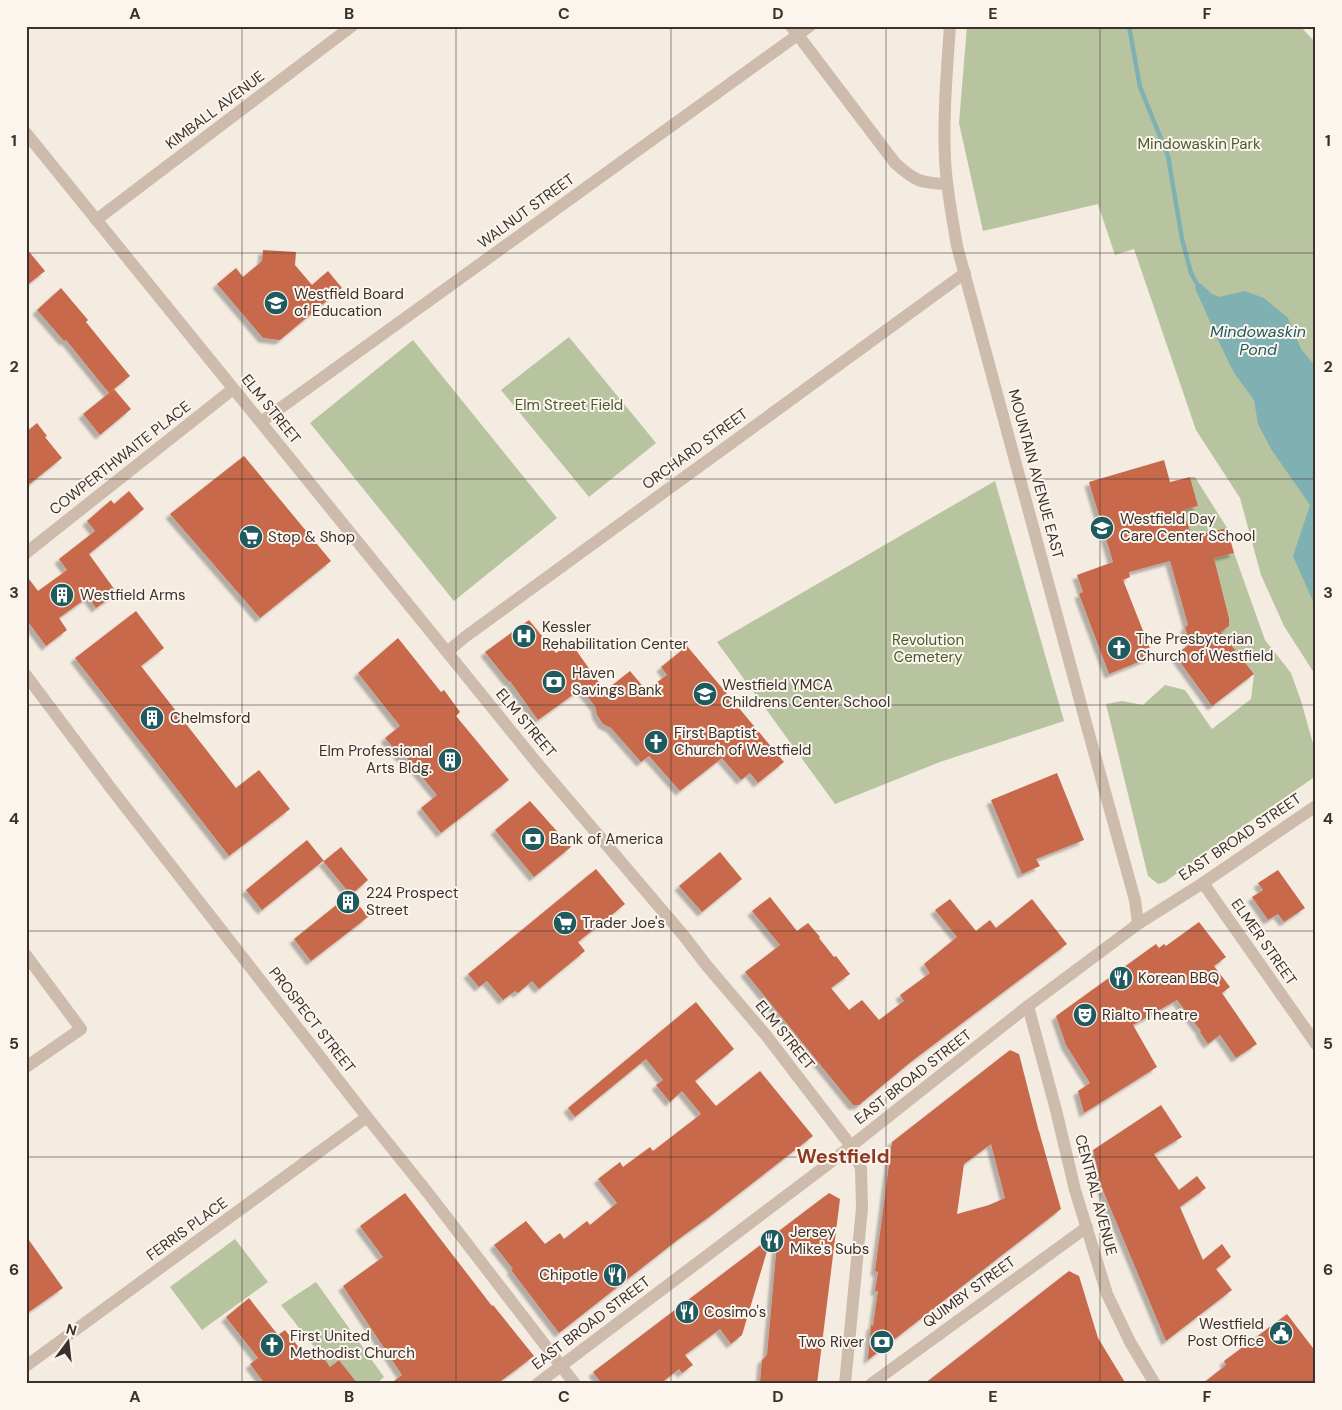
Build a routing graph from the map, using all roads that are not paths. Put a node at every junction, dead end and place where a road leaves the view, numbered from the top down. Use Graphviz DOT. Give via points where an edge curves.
graph roads {
  1 [pos="352,26"];
  2 [pos="810,26"];
  3 [pos="950,26"];
  4 [pos="794,30"];
  5 [pos="26,134"];
  6 [pos="947,184"];
  7 [pos="96,220"];
  8 [pos="965,273"];
  9 [pos="233,389"];
  10 [pos="261,422"];
  11 [pos="26,553"];
  12 [pos="447,652"];
  13 [pos="26,675"];
  14 [pos="1316,806"];
  15 [pos="1203,883"];
  16 [pos="1138,924"];
  17 [pos="26,955"];
  18 [pos="1028,1006"];
  19 [pos="1316,1044"];
  20 [pos="26,1067"];
  21 [pos="367,1117"];
  22 [pos="850,1146"];
  23 [pos="1087,1227"];
  24 [pos="562,1365"];
  25 [pos="26,1366"];
  26 [pos="537,1384"];
  27 [pos="575,1384"];
  28 [pos="846,1384"];
  29 [pos="871,1384"];
  30 [pos="1155,1384"];
  1 -- 7 [label="street, KIMBALL AVENUE"];
  2 -- 4 [label="street, WALNUT STREET"];
  3 -- 6 [label="street, MOUNTAIN AVENUE EAST" via="944,124"];
  4 -- 6 [label="street" via="895,163 918,180"];
  4 -- 10 [label="street, WALNUT STREET"];
  5 -- 7 [label="street, ELM STREET"];
  6 -- 8 [label="street, MOUNTAIN AVENUE EAST"];
  7 -- 9 [label="street, ELM STREET"];
  8 -- 12 [label="street, ORCHARD STREET"];
  8 -- 16 [label="street, MOUNTAIN AVENUE EAST" via="1135,900"];
  9 -- 10 [label="street, ELM STREET"];
  9 -- 11 [label="street, COWPERTHWAITE PLACE"];
  10 -- 12 [label="street, ELM STREET"];
  12 -- 22 [label="street, ELM STREET" via="765,1034"];
  13 -- 21 [label="street, PROSPECT STREET"];
  14 -- 15 [label="street, EAST BROAD STREET"];
  15 -- 16 [label="street, EAST BROAD STREET"];
  15 -- 19 [label="street, ELMER STREET"];
  16 -- 18 [label="street, EAST BROAD STREET"];
  17 -- 20 [label="street" via="81,1029"];
  18 -- 22 [label="street, EAST BROAD STREET"];
  18 -- 23 [label="street, CENTRAL AVENUE"];
  21 -- 24 [label="street, PROSPECT STREET"];
  21 -- 25 [label="street, FERRIS PLACE"];
  22 -- 24 [label="street, EAST BROAD STREET"];
  22 -- 28 [label="street, ELM STREET" via="861,1168 862,1208"];
  23 -- 29 [label="street, QUIMBY STREET"];
  23 -- 30 [label="street, CENTRAL AVENUE" via="1107,1294"];
  24 -- 26 [label="street, EAST BROAD STREET"];
  24 -- 27 [label="street, PROSPECT STREET"];
}
